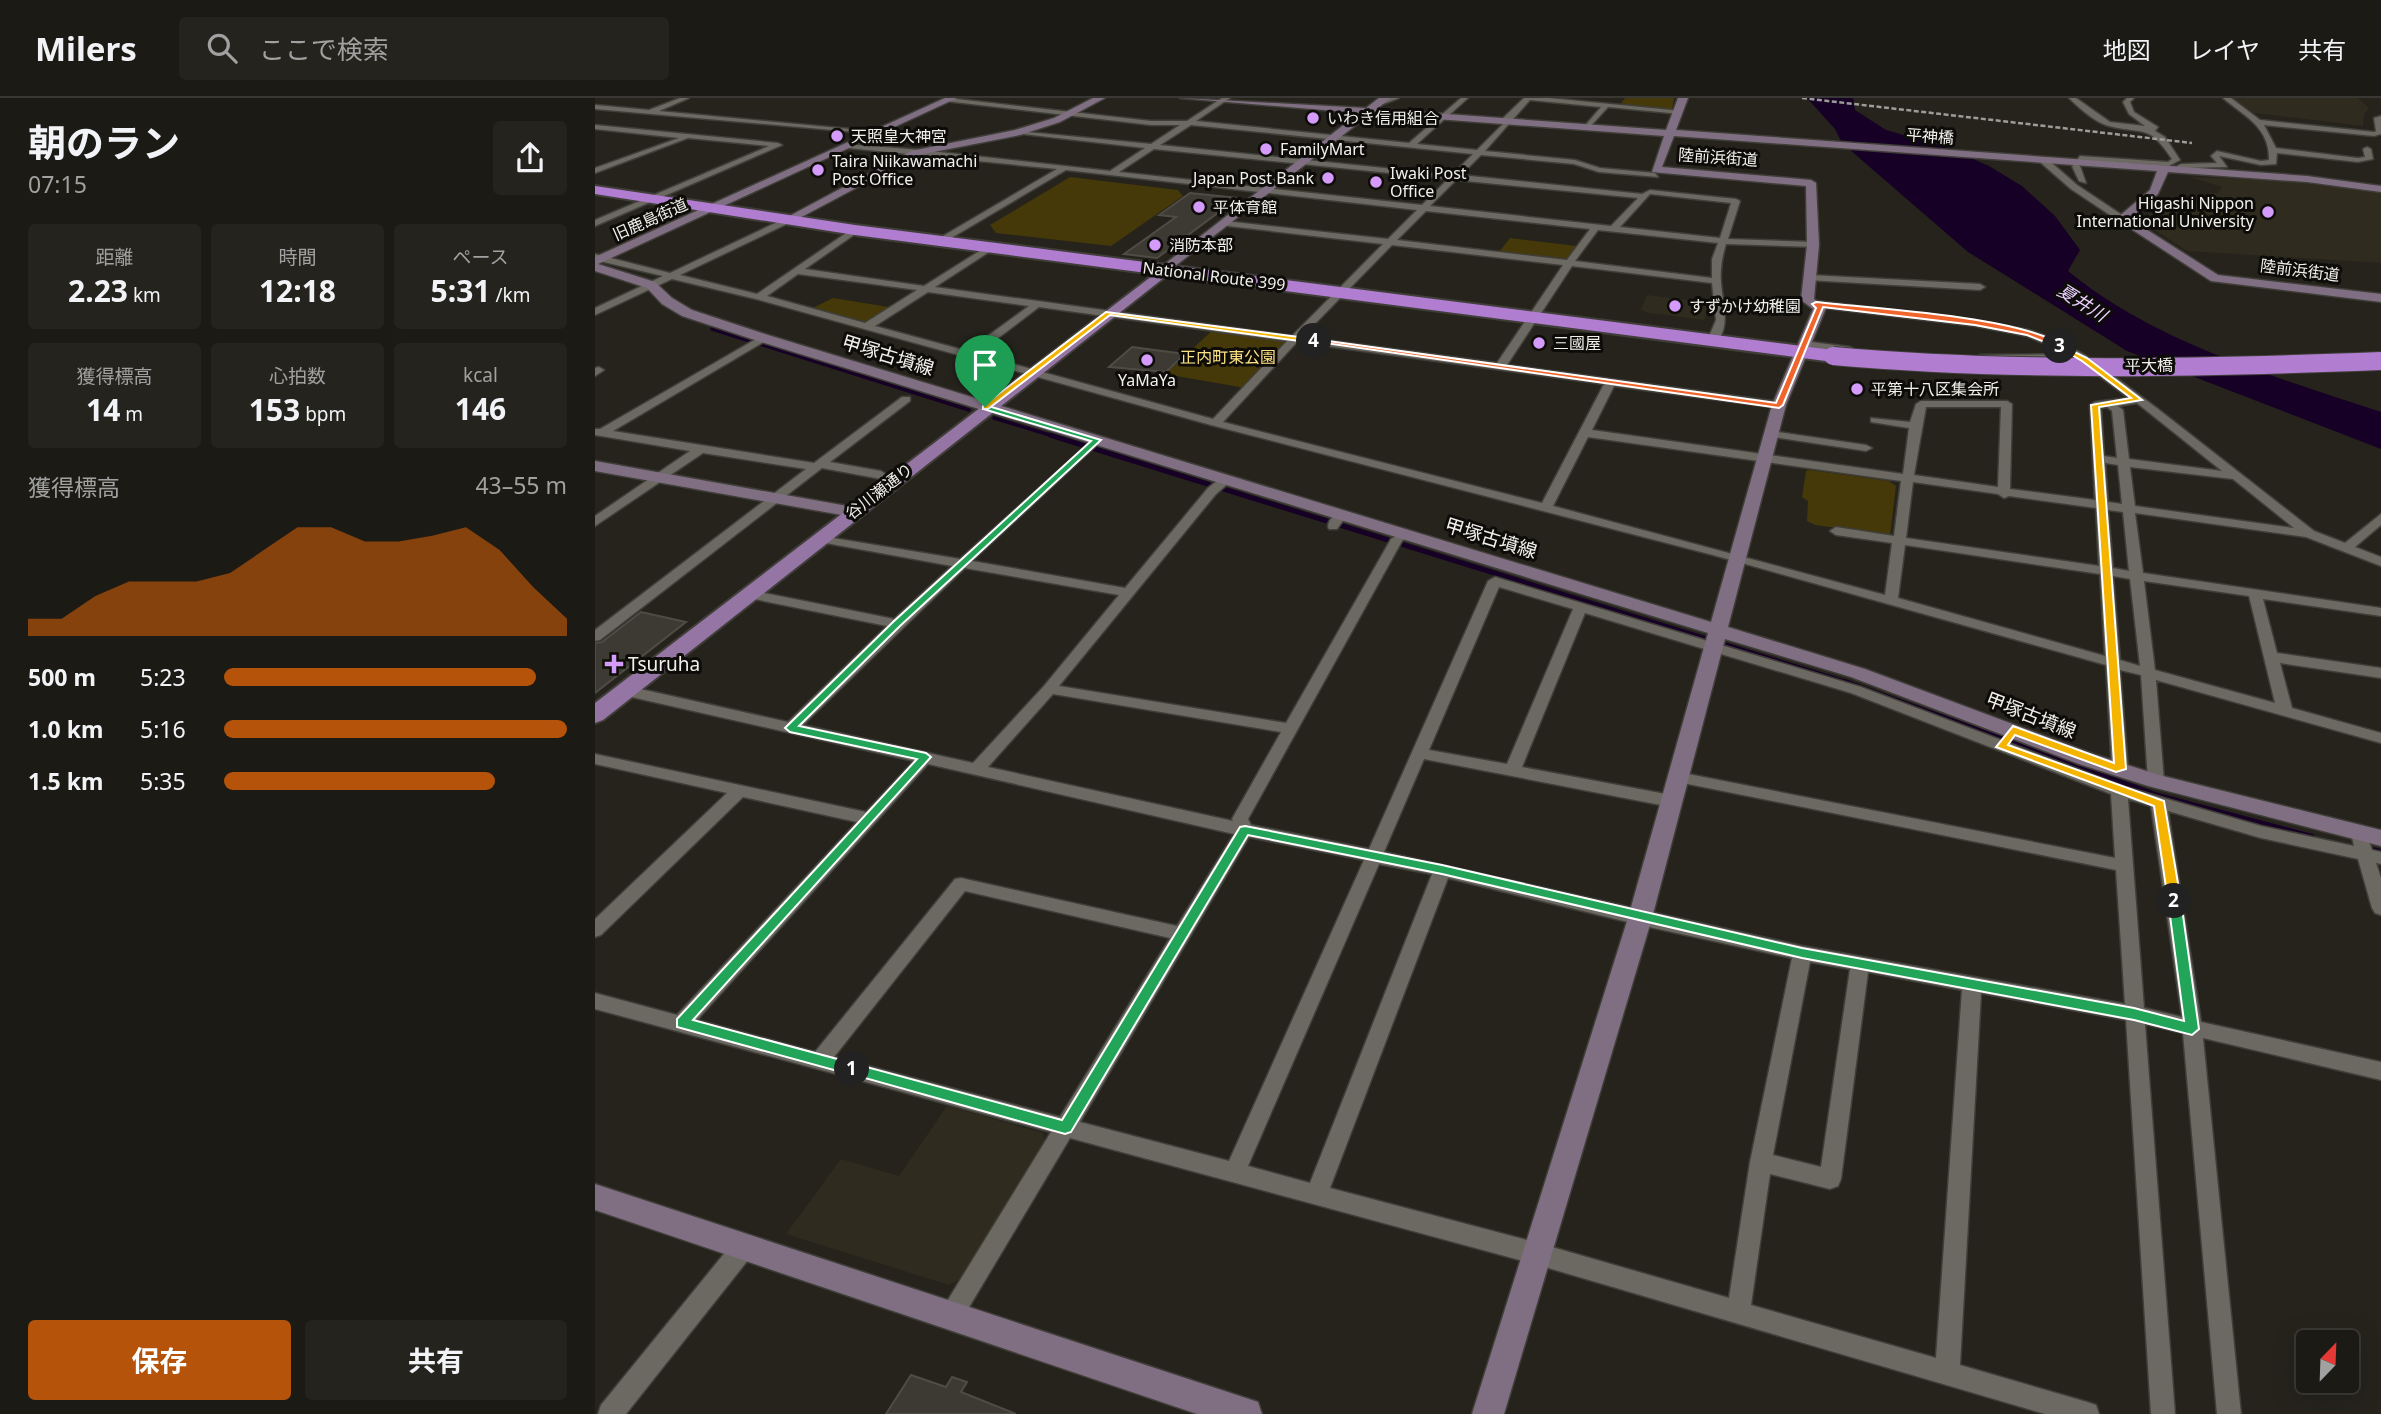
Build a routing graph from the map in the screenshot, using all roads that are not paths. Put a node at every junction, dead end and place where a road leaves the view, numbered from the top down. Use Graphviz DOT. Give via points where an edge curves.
graph roads {
  1 [pos="686,98"];
  2 [pos="1100,98"];
  3 [pos="1185,98"];
  4 [pos="1396,98"];
  5 [pos="1465,98"];
  6 [pos="1527,98"];
  7 [pos="1621,98"];
  8 [pos="1683,98"];
  9 [pos="2072,98"];
  10 [pos="2131,98"];
  11 [pos="2227,98"];
  12 [pos="950,99"];
  13 [pos="1225,100"];
  14 [pos="1377,103"];
  15 [pos="1610,106"];
  16 [pos="595,107"];
  17 [pos="649,112"];
  18 [pos="1680,112"];
  19 [pos="1069,114"];
  20 [pos="1444,118"];
  21 [pos="2381,118"];
  22 [pos="1506,122"];
  23 [pos="2260,122"];
  24 [pos="1191,123"];
  25 [pos="595,128"];
  26 [pos="1587,128"];
  27 [pos="2147,129"];
  28 [pos="621,130"];
  29 [pos="878,132"];
  30 [pos="1017,133"];
  31 [pos="1671,135"];
  32 [pos="691,136"];
  33 [pos="1336,138"];
  34 [pos="595,139"];
  35 [pos="1411,145"];
  36 [pos="849,146"];
  37 [pos="1153,147"];
  38 [pos="2367,149"];
  39 [pos="2273,150"];
  40 [pos="918,152"];
  41 [pos="1478,152"];
  42 [pos="2040,160"];
  43 [pos="2077,162"];
  44 [pos="1305,163"];
  45 [pos="2144,165"];
  46 [pos="1065,168"];
  47 [pos="2182,170"];
  48 [pos="595,171"];
  49 [pos="2163,171"];
  50 [pos="1112,173"];
  51 [pos="1656,173"];
  52 [pos="1454,178"];
  53 [pos="2083,181"];
  54 [pos="2381,189"];
  55 [pos="595,190"];
  56 [pos="1269,190"];
  57 [pos="1646,194"];
  58 [pos="652,200"];
  59 [pos="1424,207"];
  60 [pos="712,208"];
  61 [pos="2122,219"];
  62 [pos="788,220"];
  63 [pos="595,223"];
  64 [pos="1228,223"];
  65 [pos="1596,226"];
  66 [pos="1615,228"];
  67 [pos="855,230"];
  68 [pos="941,241"];
  69 [pos="1723,241"];
  70 [pos="1389,242"];
  71 [pos="1812,245"];
  72 [pos="989,248"];
  73 [pos="597,261"];
  74 [pos="1569,263"];
  75 [pos="1165,270"];
  76 [pos="796,271"];
  77 [pos="673,275"];
  78 [pos="1810,278"];
  79 [pos="1716,281"];
  80 [pos="651,285"];
  81 [pos="1980,288"];
  82 [pos="926,289"];
  83 [pos="1339,293"];
  84 [pos="759,297"];
  85 [pos="2381,298"];
  86 [pos="1037,303"];
  87 [pos="1816,304"];
  88 [pos="595,312"];
  89 [pos="1109,313"];
  90 [pos="1535,318"];
  91 [pos="867,326"];
  92 [pos="763,338"];
  93 [pos="1294,338"];
  94 [pos="1712,341"];
  95 [pos="1803,348"];
  96 [pos="970,354"];
  97 [pos="1833,356"];
  98 [pos="2080,357"];
  99 [pos="2381,361"];
  100 [pos="1500,367"];
  101 [pos="1033,373"];
  102 [pos="1611,382"];
  103 [pos="906,399"];
  104 [pos="2138,400"];
  105 [pos="1779,405"];
  106 [pos="2111,405"];
  107 [pos="985,407"];
  108 [pos="1875,420"];
  109 [pos="1216,423"];
  110 [pos="1915,426"];
  111 [pos="599,432"];
  112 [pos="1586,433"];
  113 [pos="1771,434"];
  114 [pos="1090,445"];
  115 [pos="1866,448"];
  116 [pos="700,449"];
  117 [pos="2097,459"];
  118 [pos="1764,460"];
  119 [pos="2123,462"];
  120 [pos="595,466"];
  121 [pos="818,466"];
  122 [pos="881,475"];
  123 [pos="660,477"];
  124 [pos="2235,477"];
  125 [pos="1907,480"];
  126 [pos="1220,485"];
  127 [pos="2004,494"];
  128 [pos="774,498"];
  129 [pos="1547,506"];
  130 [pos="2102,506"];
  131 [pos="2128,510"];
  132 [pos="853,512"];
  133 [pos="2381,518"];
  134 [pos="595,522"];
  135 [pos="1836,531"];
  136 [pos="2309,534"];
  137 [pos="820,538"];
  138 [pos="1399,539"];
  139 [pos="1898,541"];
  140 [pos="2346,548"];
  141 [pos="1737,557"];
  142 [pos="2381,562"];
  143 [pos="961,565"];
  144 [pos="2107,572"];
  145 [pos="2137,576"];
  146 [pos="1128,593"];
  147 [pos="749,594"];
  148 [pos="2255,594"];
  149 [pos="1572,597"];
  150 [pos="1891,601"];
  151 [pos="2381,612"];
  152 [pos="897,624"];
  153 [pos="595,637"];
  154 [pos="1717,640"];
  155 [pos="2271,657"];
  156 [pos="2113,663"];
  157 [pos="2148,672"];
  158 [pos="2381,673"];
  159 [pos="1835,675"];
  160 [pos="1049,689"];
  161 [pos="627,691"];
  162 [pos="1909,691"];
  163 [pos="1903,708"];
  164 [pos="2285,712"];
  165 [pos="595,715"];
  166 [pos="790,728"];
  167 [pos="1290,729"];
  168 [pos="2013,730"];
  169 [pos="2381,738"];
  170 [pos="2001,747"];
  171 [pos="1419,752"];
  172 [pos="926,757"];
  173 [pos="595,760"];
  174 [pos="977,769"];
  175 [pos="1513,769"];
  176 [pos="2120,769"];
  177 [pos="2156,781"];
  178 [pos="1675,789"];
  179 [pos="2119,791"];
  180 [pos="738,792"];
  181 [pos="2159,804"];
  182 [pos="869,819"];
  183 [pos="1245,830"];
  184 [pos="2381,838"];
  185 [pos="2366,848"];
  186 [pos="1375,858"];
  187 [pos="2125,866"];
  188 [pos="1442,870"];
  189 [pos="2381,908"];
  190 [pos="1640,918"];
  191 [pos="595,930"];
  192 [pos="1182,934"];
  193 [pos="1802,953"];
  194 [pos="1860,963"];
  195 [pos="1972,983"];
  196 [pos="595,1001"];
  197 [pos="2134,1014"];
  198 [pos="682,1023"];
  199 [pos="2192,1029"];
  200 [pos="820,1060"];
  201 [pos="2381,1071"];
  202 [pos="1065,1127"];
  203 [pos="1762,1162"];
  204 [pos="1235,1172"];
  205 [pos="1317,1194"];
  206 [pos="595,1197"];
  207 [pos="744,1247"];
  208 [pos="1538,1254"];
  209 [pos="1738,1312"];
  210 [pos="951,1316"];
  211 [pos="1947,1374"];
  212 [pos="610,1414"];
  213 [pos="1246,1414"];
  214 [pos="1488,1414"];
  215 [pos="2087,1414"];
  216 [pos="2163,1414"];
  217 [pos="2229,1414"];
  1 -- 17 [label="street"];
  2 -- 19 [label="street"];
  3 -- 13 [label="street, 陸前浜街道"];
  4 -- 14 [label="street"];
  5 -- 20 [label="street"];
  6 -- 15 [label="street"];
  6 -- 22 [label="street"];
  7 -- 15 [label="street"];
  8 -- 18 [label="street"];
  9 -- 27 [label="street" via="2104,123"];
  10 -- 27 [label="street" via="2126,102 2131,113 2155,127"];
  11 -- 23 [label="street"];
  12 -- 19 [label="street"];
  12 -- 29 [label="street, 旧鹿島街道"];
  13 -- 14 [label="street, 陸前浜街道"];
  13 -- 24 [label="street"];
  14 -- 20 [label="street, 陸前浜街道"];
  14 -- 33 [label="street"];
  15 -- 18 [label="street"];
  15 -- 26 [label="street"];
  16 -- 17 [label="street"];
  17 -- 29 [label="street"];
  18 -- 31 [label="street"];
  19 -- 24 [label="street"];
  19 -- 30 [label="street"];
  20 -- 22 [label="street, 陸前浜街道"];
  20 -- 35 [label="street"];
  21 -- 23 [label="street" via="2380,132 2374,135"];
  22 -- 26 [label="street, 陸前浜街道"];
  22 -- 41 [label="street"];
  23 -- 39 [label="street"];
  24 -- 33 [label="street"];
  24 -- 37 [label="street"];
  25 -- 28 [label="street"];
  26 -- 31 [label="street, 陸前浜街道"];
  27 -- 45 [label="street" via="2162,139 2176,160"];
  28 -- 32 [label="street"];
  28 -- 34 [label="street"];
  29 -- 36 [label="street, 旧鹿島街道"];
  30 -- 37 [label="street"];
  30 -- 40 [label="street"];
  31 -- 42 [label="street, 平神橋"];
  31 -- 51 [label="street, 陸前浜街道"];
  32 -- 48 [label="street"];
  32 -- 58 [label="street" via="778,145"];
  33 -- 35 [label="street"];
  33 -- 44 [label="street"];
  35 -- 41 [label="street"];
  36 -- 40 [label="street"];
  36 -- 60 [label="street, 旧鹿島街道"];
  37 -- 44 [label="street"];
  37 -- 50 [label="street"];
  38 -- 39 [label="street" via="2369,159 2358,160"];
  39 -- 47 [label="street" via="2273,162 2269,163 2217,153 2224,165 2190,164 2181,166"];
  40 -- 46 [label="street"];
  40 -- 62 [label="street"];
  41 -- 51 [label="street" via="1575,162 1599,170"];
  41 -- 52 [label="street"];
  42 -- 43 [label="street, 平神橋"];
  42 -- 61 [label="street"];
  43 -- 45 [label="street, 平神橋"];
  43 -- 49 [label="street"];
  43 -- 53 [label="street"];
  44 -- 52 [label="street"];
  44 -- 56 [label="street"];
  45 -- 49 [label="street, 平神橋"];
  46 -- 50 [label="street"];
  46 -- 68 [label="street"];
  47 -- 49 [label="street, 平神橋"];
  47 -- 54 [label="street, 平神橋"];
  49 -- 61 [label="street" via="2150,198"];
  50 -- 56 [label="street"];
  51 -- 57 [label="street"];
  51 -- 71 [label="street, 陸前浜街道" via="1811,183"];
  52 -- 57 [label="street"];
  52 -- 59 [label="street"];
  55 -- 58 [label="highway, National Route 399"];
  56 -- 59 [label="street"];
  56 -- 64 [label="street"];
  57 -- 66 [label="street"];
  57 -- 69 [label="street" via="1736,201"];
  58 -- 60 [label="highway, National Route 399"];
  58 -- 63 [label="street"];
  59 -- 65 [label="street"];
  59 -- 70 [label="street"];
  60 -- 62 [label="highway, National Route 399"];
  60 -- 73 [label="street, 旧鹿島街道"];
  61 -- 85 [label="street, 陸前浜街道" via="2215,278"];
  62 -- 67 [label="highway, National Route 399"];
  62 -- 77 [label="street"];
  64 -- 70 [label="street"];
  64 -- 75 [label="street"];
  65 -- 66 [label="street"];
  65 -- 74 [label="street"];
  66 -- 69 [label="street"];
  67 -- 68 [label="highway, National Route 399"];
  67 -- 76 [label="street"];
  68 -- 72 [label="highway, National Route 399"];
  69 -- 71 [label="street"];
  69 -- 79 [label="street"];
  70 -- 74 [label="street"];
  70 -- 83 [label="street"];
  71 -- 78 [label="street, 陸前浜街道"];
  72 -- 75 [label="highway, National Route 399"];
  72 -- 82 [label="street"];
  73 -- 77 [label="street"];
  73 -- 80 [label="street, 甲塚古墳線"];
  74 -- 79 [label="street"];
  74 -- 90 [label="street"];
  75 -- 83 [label="highway, National Route 399"];
  75 -- 89 [label="main road, 谷川瀬通り"];
  76 -- 82 [label="street"];
  76 -- 84 [label="street"];
  77 -- 80 [label="street"];
  77 -- 84 [label="street"];
  78 -- 81 [label="street"];
  78 -- 87 [label="street, 陸前浜街道" via="1807,300"];
  79 -- 94 [label="street" via="1721,320"];
  80 -- 88 [label="street"];
  80 -- 92 [label="street, 甲塚古墳線" via="687,313"];
  82 -- 86 [label="street"];
  82 -- 91 [label="street"];
  83 -- 90 [label="highway, National Route 399"];
  83 -- 93 [label="street"];
  84 -- 91 [label="street"];
  86 -- 89 [label="street"];
  86 -- 96 [label="street"];
  87 -- 95 [label="street" via="1820,307"];
  87 -- 98 [label="street" via="2029,333"];
  89 -- 93 [label="street"];
  89 -- 101 [label="main road, 谷川瀬通り"];
  90 -- 94 [label="highway, National Route 399"];
  90 -- 100 [label="street"];
  91 -- 96 [label="street"];
  92 -- 107 [label="street, 甲塚古墳線"];
  92 -- 111 [label="street"];
  93 -- 100 [label="street"];
  93 -- 109 [label="street"];
  94 -- 95 [label="highway, National Route 399"];
  95 -- 97 [label="highway, National Route 399"];
  95 -- 98 [label="street" via="1899,356"];
  95 -- 105 [label="street"];
  96 -- 101 [label="street"];
  97 -- 99 [label="highway, 平大橋, bridge" via="1934,365"];
  98 -- 104 [label="street"];
  100 -- 102 [label="street"];
  101 -- 107 [label="main road, 谷川瀬通り"];
  101 -- 109 [label="street"];
  102 -- 105 [label="street"];
  102 -- 112 [label="street"];
  103 -- 121 [label="street"];
  104 -- 106 [label="street"];
  104 -- 124 [label="street"];
  105 -- 113 [label="street"];
  106 -- 117 [label="street" via="2095,405"];
  106 -- 119 [label="street" via="2117,410"];
  107 -- 114 [label="street, 甲塚古墳線"];
  107 -- 132 [label="main road, 谷川瀬通り"];
  108 -- 110 [label="street"];
  109 -- 129 [label="street"];
  110 -- 125 [label="street"];
  110 -- 127 [label="street" via="1921,404 2007,404"];
  111 -- 116 [label="street"];
  112 -- 118 [label="street"];
  112 -- 129 [label="street"];
  113 -- 115 [label="street"];
  113 -- 118 [label="street"];
  114 -- 126 [label="street, 甲塚古墳線"];
  114 -- 143 [label="street"];
  116 -- 121 [label="street"];
  116 -- 123 [label="street"];
  117 -- 119 [label="street"];
  117 -- 130 [label="street"];
  118 -- 125 [label="street"];
  118 -- 141 [label="street"];
  119 -- 124 [label="street"];
  119 -- 131 [label="street"];
  120 -- 123 [label="street"];
  121 -- 122 [label="street"];
  121 -- 128 [label="street"];
  123 -- 128 [label="street"];
  123 -- 134 [label="street"];
  124 -- 136 [label="street"];
  125 -- 127 [label="street"];
  125 -- 139 [label="street"];
  126 -- 138 [label="street, 甲塚古墳線"];
  126 -- 146 [label="street"];
  127 -- 130 [label="street"];
  128 -- 132 [label="street"];
  128 -- 153 [label="street"];
  129 -- 141 [label="street"];
  130 -- 131 [label="street"];
  130 -- 144 [label="street"];
  131 -- 136 [label="street"];
  131 -- 145 [label="street"];
  132 -- 137 [label="main road, 谷川瀬通り"];
  133 -- 140 [label="street"];
  135 -- 139 [label="street"];
  136 -- 140 [label="street"];
  137 -- 143 [label="street"];
  137 -- 147 [label="main road, 谷川瀬通り"];
  138 -- 149 [label="street, 甲塚古墳線"];
  138 -- 167 [label="street"];
  139 -- 144 [label="street"];
  139 -- 150 [label="street"];
  140 -- 142 [label="street"];
  141 -- 150 [label="street"];
  141 -- 154 [label="street"];
  143 -- 146 [label="street"];
  143 -- 152 [label="street"];
  144 -- 145 [label="street"];
  144 -- 156 [label="street"];
  145 -- 148 [label="street"];
  145 -- 157 [label="street"];
  146 -- 160 [label="street"];
  147 -- 152 [label="street"];
  147 -- 161 [label="main road, 谷川瀬通り"];
  148 -- 151 [label="street"];
  148 -- 155 [label="street"];
  149 -- 154 [label="street, 甲塚古墳線"];
  149 -- 171 [label="street" via="1495,581"];
  149 -- 175 [label="street"];
  150 -- 156 [label="street"];
  152 -- 166 [label="street"];
  154 -- 159 [label="street, 甲塚古墳線"];
  154 -- 178 [label="street"];
  155 -- 158 [label="street"];
  155 -- 164 [label="street"];
  156 -- 157 [label="street"];
  156 -- 176 [label="street"];
  157 -- 164 [label="street"];
  157 -- 177 [label="street"];
  159 -- 162 [label="street, 甲塚古墳線"];
  159 -- 163 [label="street"];
  160 -- 167 [label="street"];
  160 -- 174 [label="street"];
  161 -- 165 [label="main road, 谷川瀬通り"];
  161 -- 166 [label="street"];
  162 -- 163 [label="street"];
  162 -- 168 [label="street, 甲塚古墳線"];
  163 -- 170 [label="street"];
  164 -- 169 [label="street"];
  166 -- 172 [label="street"];
  167 -- 183 [label="street" via="1240,819"];
  168 -- 170 [label="street"];
  168 -- 176 [label="street, 甲塚古墳線"];
  170 -- 179 [label="street"];
  171 -- 175 [label="street"];
  171 -- 186 [label="street"];
  172 -- 174 [label="street"];
  172 -- 182 [label="street"];
  173 -- 180 [label="street"];
  174 -- 183 [label="street"];
  175 -- 178 [label="street"];
  176 -- 177 [label="street, 甲塚古墳線"];
  177 -- 185 [label="street, 甲塚古墳線"];
  178 -- 187 [label="street"];
  178 -- 190 [label="street"];
  179 -- 181 [label="street"];
  179 -- 187 [label="street"];
  180 -- 182 [label="street"];
  180 -- 191 [label="street"];
  181 -- 185 [label="street"];
  181 -- 199 [label="street"];
  182 -- 198 [label="street"];
  183 -- 186 [label="street"];
  183 -- 192 [label="street"];
  184 -- 185 [label="street, 甲塚古墳線"];
  185 -- 189 [label="street"];
  186 -- 188 [label="street"];
  186 -- 204 [label="street"];
  187 -- 197 [label="street"];
  188 -- 190 [label="street"];
  188 -- 205 [label="street"];
  190 -- 193 [label="street"];
  190 -- 208 [label="street"];
  192 -- 200 [label="street" via="961,884"];
  192 -- 202 [label="street"];
  193 -- 194 [label="street"];
  193 -- 203 [label="street"];
  194 -- 195 [label="street"];
  194 -- 203 [label="street" via="1829,1179"];
  195 -- 197 [label="street"];
  195 -- 211 [label="street"];
  196 -- 198 [label="street"];
  197 -- 199 [label="street"];
  197 -- 216 [label="street"];
  198 -- 200 [label="street"];
  199 -- 201 [label="street"];
  199 -- 217 [label="street"];
  200 -- 202 [label="street"];
  202 -- 204 [label="street"];
  202 -- 210 [label="street"];
  203 -- 209 [label="street"];
  204 -- 205 [label="street"];
  205 -- 208 [label="street"];
  206 -- 207 [label="street"];
  207 -- 210 [label="street"];
  207 -- 212 [label="street"];
  208 -- 209 [label="street"];
  208 -- 214 [label="street"];
  209 -- 211 [label="street"];
  210 -- 213 [label="street"];
  211 -- 215 [label="street"];
}
